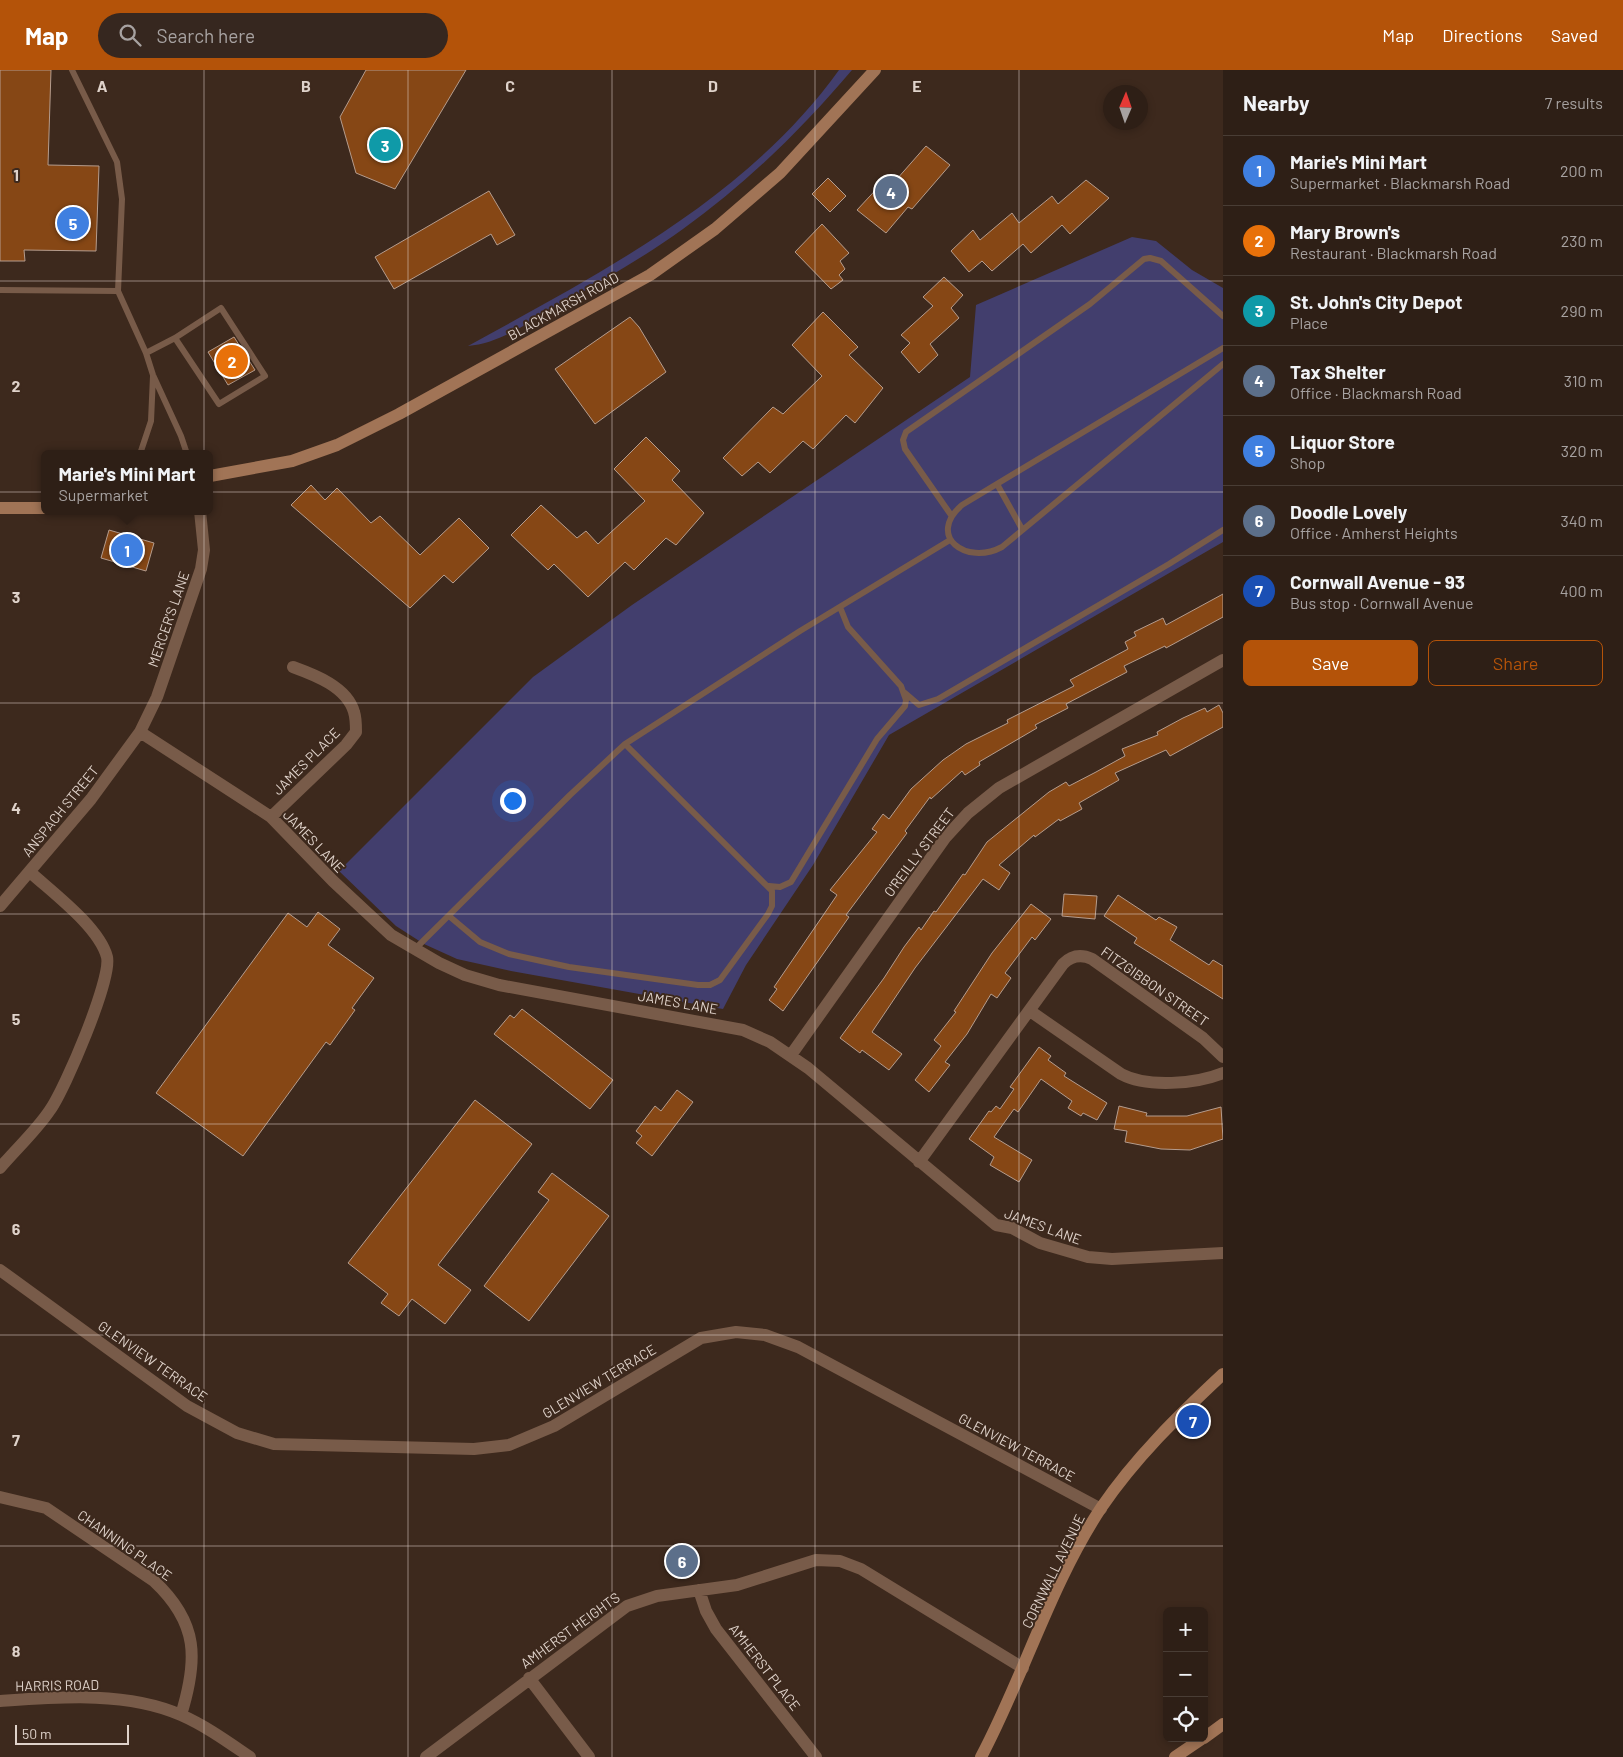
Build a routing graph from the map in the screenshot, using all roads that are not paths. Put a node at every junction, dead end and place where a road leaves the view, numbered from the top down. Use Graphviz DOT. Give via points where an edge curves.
graph roads {
  1 [pos="72,70"];
  2 [pos="875,70"];
  3 [pos="0,290"];
  4 [pos="118,291"];
  5 [pos="1223,316"];
  6 [pos="175,338"];
  7 [pos="1223,348"];
  8 [pos="146,353"];
  9 [pos="1223,364"];
  10 [pos="153,375"];
  11 [pos="141,450"];
  12 [pos="186,450"];
  13 [pos="213,475"];
  14 [pos="997,484"];
  15 [pos="0,508"];
  16 [pos="41,508"];
  17 [pos="200,515"];
  18 [pos="951,515"];
  19 [pos="1022,529"];
  20 [pos="1223,530"];
  21 [pos="950,540"];
  22 [pos="840,607"];
  23 [pos="1223,660"];
  24 [pos="292,667"];
  25 [pos="905,693"];
  26 [pos="140,732"];
  27 [pos="625,744"];
  28 [pos="271,818"];
  29 [pos="30,872"];
  30 [pos="769,886"];
  31 [pos="0,906"];
  32 [pos="449,916"];
  33 [pos="414,950"];
  34 [pos="1030,1011"];
  35 [pos="791,1055"];
  36 [pos="1223,1057"];
  37 [pos="1223,1074"];
  38 [pos="919,1162"];
  39 [pos="0,1168"];
  40 [pos="1223,1253"];
  41 [pos="0,1270"];
  42 [pos="1223,1374"];
  43 [pos="0,1497"];
  44 [pos="1101,1509"];
  45 [pos="699,1590"];
  46 [pos="1023,1668"];
  47 [pos="529,1678"];
  48 [pos="0,1701"];
  49 [pos="181,1715"];
  50 [pos="1223,1724"];
  51 [pos="1208,1735"];
  52 [pos="1198,1742"];
  53 [pos="250,1757"];
  54 [pos="426,1757"];
  55 [pos="589,1757"];
  56 [pos="816,1757"];
  57 [pos="981,1757"];
  58 [pos="1175,1757"];
  1 -- 4 [label="lane" via="117,162 122,199"];
  2 -- 13 [label="street, BLACKMARSH ROAD" via="780,173 715,229 650,275 337,445 292,461"];
  3 -- 4 [label="lane"];
  4 -- 8 [label="lane"];
  5 -- 18 [label="lane" via="1160,261 1144,259 1090,304 906,432 903,440 905,449"];
  6 -- 6 [label="lane" via="221,308 265,376 219,404"];
  6 -- 8 [label="lane"];
  7 -- 14 [label="lane"];
  8 -- 10 [label="lane"];
  9 -- 19 [label="lane"];
  10 -- 11 [label="lane" via="151,421"];
  10 -- 12 [label="lane"];
  14 -- 18 [label="lane"];
  14 -- 19 [label="lane"];
  15 -- 16 [label="street"];
  17 -- 26 [label="street, MERCER'S LANE" via="204,550 201,569 158,697"];
  18 -- 21 [label="lane"];
  19 -- 21 [label="lane" via="1002,547 979,555 957,548"];
  20 -- 25 [label="lane" via="938,699 920,705"];
  21 -- 22 [label="lane"];
  22 -- 25 [label="lane" via="848,626"];
  22 -- 27 [label="lane"];
  23 -- 35 [label="street, O'REILLY STREET" via="999,788 968,813 945,838"];
  24 -- 28 [label="street, JAMES PLACE" via="322,680 348,699 355,712 356,732"];
  25 -- 30 [label="lane" via="902,711 877,739 791,882 780,887"];
  26 -- 28 [label="street, JAMES LANE"];
  26 -- 29 [label="street, ANSPACH STREET" via="92,798"];
  27 -- 30 [label="lane"];
  27 -- 32 [label="lane"];
  28 -- 33 [label="street, JAMES LANE" via="340,888 391,935"];
  29 -- 31 [label="street, ANSPACH STREET"];
  29 -- 39 [label="street" via="87,926 107,958 104,981 67,1081 50,1111"];
  30 -- 32 [label="lane" via="773,899 768,914 728,972 710,985 569,967 509,954 480,942"];
  32 -- 33 [label="lane"];
  33 -- 35 [label="street, JAMES LANE" via="466,975 500,985 736,1028 757,1035"];
  34 -- 36 [label="street, FITZGIBBON STREET" via="1066,960 1076,956 1088,957 1203,1038"];
  34 -- 37 [label="street" via="1121,1074 1145,1083 1189,1081"];
  34 -- 38 [label="street, FITZGIBBON STREET"];
  35 -- 38 [label="street, JAMES LANE"];
  38 -- 40 [label="street, JAMES LANE" via="996,1225 1012,1228 1065,1252 1112,1259"];
  41 -- 44 [label="street, GLENVIEW TERRACE" via="187,1406 237,1434 274,1444 474,1449 509,1445 554,1426 701,1338 736,1332 765,1335 798,1347"];
  42 -- 44 [label="street, CORNWALL AVENUE" via="1158,1438"];
  43 -- 49 [label="street, CHANNING PLACE" via="46,1508 165,1591 180,1612 191,1643 192,1675"];
  44 -- 46 [label="street, CORNWALL AVENUE" via="1068,1567"];
  45 -- 46 [label="street, AMHERST HEIGHTS" via="737,1585 809,1562 840,1561 861,1569"];
  45 -- 47 [label="street, AMHERST HEIGHTS" via="657,1596 626,1606"];
  45 -- 56 [label="street, AMHERST PLACE" via="716,1629"];
  46 -- 57 [label="street, CORNWALL AVENUE"];
  47 -- 54 [label="street, AMHERST HEIGHTS"];
  47 -- 55 [label="street"];
  48 -- 49 [label="street, HARRIS ROAD" via="92,1697 150,1706"];
  49 -- 53 [label="street, HARRIS ROAD"];
  50 -- 51 [label="street"];
  52 -- 58 [label="street"];
}
